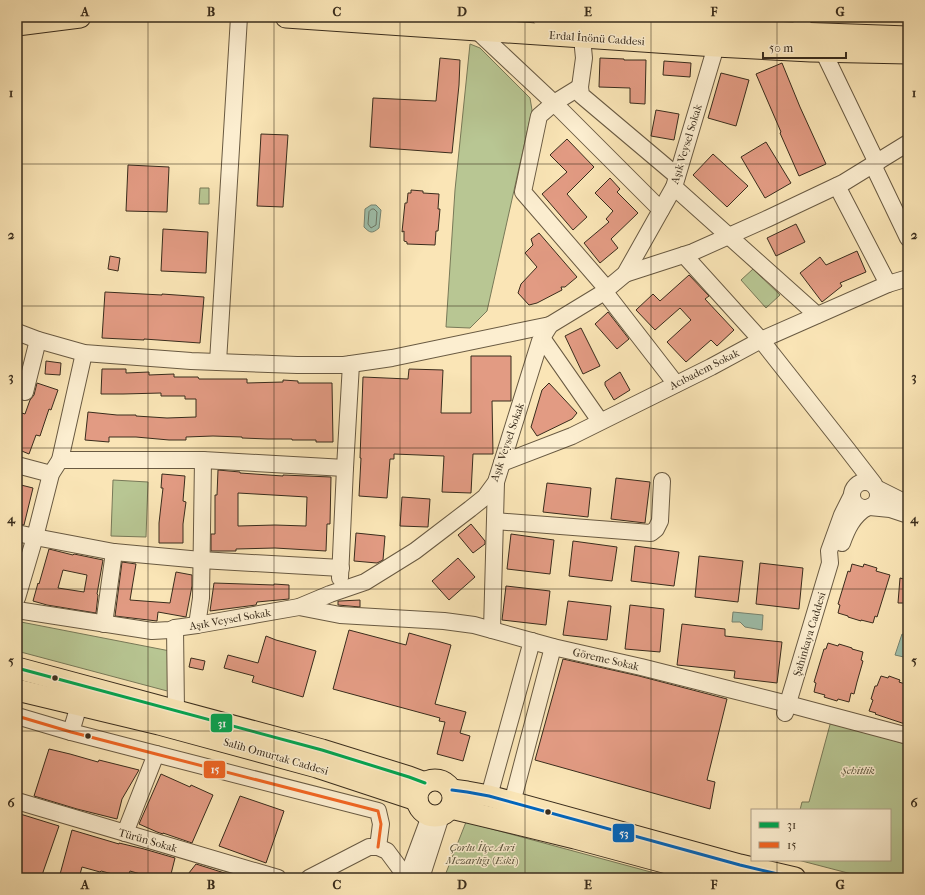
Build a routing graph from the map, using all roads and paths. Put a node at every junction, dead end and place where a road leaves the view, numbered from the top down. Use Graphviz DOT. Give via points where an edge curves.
graph roads {
  1 [pos="80,17"];
  2 [pos="239,17"];
  3 [pos="286,17"];
  4 [pos="543,17"];
  5 [pos="17,25"];
  6 [pos="803,25"];
  7 [pos="476,30"];
  8 [pos="717,31"];
  9 [pos="584,37"];
  10 [pos="908,37"];
  11 [pos="823,51"];
  12 [pos="908,53"];
  13 [pos="580,87"];
  14 [pos="554,103"];
  15 [pos="908,143"];
  16 [pos="875,164"];
  17 [pos="676,182"];
  18 [pos="837,186"];
  19 [pos="661,210"];
  20 [pos="728,236"];
  21 [pos="908,238"];
  22 [pos="684,255"];
  23 [pos="625,274"];
  24 [pos="908,278"];
  25 [pos="888,284"];
  26 [pos="605,290"];
  27 [pos="817,315"];
  28 [pos="17,332"];
  29 [pos="546,332"];
  30 [pos="38,340"];
  31 [pos="761,340"];
  32 [pos="84,353"];
  33 [pos="218,362"];
  34 [pos="351,364"];
  35 [pos="676,384"];
  36 [pos="25,392"];
  37 [pos="600,421"];
  38 [pos="847,449"];
  39 [pos="60,460"];
  40 [pos="203,460"];
  41 [pos="502,463"];
  42 [pos="17,465"];
  43 [pos="345,468"];
  44 [pos="51,474"];
  45 [pos="662,481"];
  46 [pos="496,482"];
  47 [pos="875,486"];
  48 [pos="852,493"];
  49 [pos="908,504"];
  50 [pos="868,507"];
  51 [pos="908,515"];
  52 [pos="495,521"];
  53 [pos="17,533"];
  54 [pos="35,537"];
  55 [pos="114,552"];
  56 [pos="201,560"];
  57 [pos="830,563"];
  58 [pos="341,568"];
  59 [pos="340,591"];
  60 [pos="17,598"];
  61 [pos="299,607"];
  62 [pos="17,610"];
  63 [pos="104,624"];
  64 [pos="197,625"];
  65 [pos="175,628"];
  66 [pos="492,630"];
  67 [pos="532,641"];
  68 [pos="553,647"];
  69 [pos="18,667"];
  70 [pos="20,693"];
  71 [pos="79,705"];
  72 [pos="787,708"];
  73 [pos="176,711"];
  74 [pos="17,716"];
  75 [pos="71,732"];
  76 [pos="908,736"];
  77 [pos="156,754"];
  78 [pos="489,796"];
  79 [pos="17,801"];
  80 [pos="436,802"];
  81 [pos="512,803"];
  82 [pos="125,833"];
  83 [pos="378,846"];
  84 [pos="278,878"];
  85 [pos="309,878"];
  86 [pos="407,878"];
  87 [pos="421,878"];
  88 [pos="723,878"];
  89 [pos="795,878"];
  1 -- 5 [label="main road"];
  2 -- 33 [label="street"];
  3 -- 7 [label="main road, Erdal İnönü Caddesi"];
  4 -- 8 [label="main road, Erdal İnönü Caddesi"];
  6 -- 8 [label="main road, Erdal İnönü Caddesi"];
  6 -- 10 [label="main road, Erdal İnönü Caddesi"];
  7 -- 9 [label="main road, Erdal İnönü Caddesi"];
  7 -- 14 [label="street"];
  8 -- 9 [label="main road, Erdal İnönü Caddesi"];
  8 -- 11 [label="main road, Erdal İnönü Caddesi" via="811,51"];
  8 -- 17 [label="street, Aşık Veysel Sokak"];
  9 -- 13 [label="street"];
  11 -- 12 [label="main road, Erdal İnönü Caddesi"];
  11 -- 16 [label="street"];
  13 -- 14 [label="street"];
  13 -- 17 [label="street" via="581,95"];
  14 -- 19 [label="street"];
  14 -- 26 [label="street" via="539,116 523,192"];
  15 -- 16 [label="street"];
  16 -- 18 [label="street"];
  16 -- 21 [label="street"];
  17 -- 19 [label="street, Aşık Veysel Sokak"];
  17 -- 20 [label="street"];
  18 -- 20 [label="street"];
  18 -- 25 [label="street"];
  19 -- 23 [label="street, Aşık Veysel Sokak"];
  20 -- 22 [label="street"];
  20 -- 27 [label="street"];
  22 -- 23 [label="street"];
  22 -- 31 [label="street"];
  23 -- 26 [label="street, Aşık Veysel Sokak"];
  24 -- 25 [label="street, Acıbadem Sokak"];
  25 -- 27 [label="street, Acıbadem Sokak"];
  26 -- 29 [label="street, Aşık Veysel Sokak"];
  26 -- 35 [label="street"];
  27 -- 31 [label="street, Acıbadem Sokak"];
  28 -- 30 [label="street"];
  29 -- 34 [label="street"];
  29 -- 37 [label="street"];
  29 -- 41 [label="street, Aşık Veysel Sokak" via="540,341"];
  30 -- 32 [label="street"];
  30 -- 36 [label="street"];
  31 -- 35 [label="street, Acıbadem Sokak"];
  31 -- 38 [label="street"];
  32 -- 33 [label="street"];
  32 -- 39 [label="street"];
  33 -- 34 [label="street"];
  34 -- 43 [label="street"];
  35 -- 37 [label="street, Acıbadem Sokak"];
  37 -- 41 [label="street, Acıbadem Sokak" via="572,436"];
  38 -- 47 [label="street"];
  38 -- 48 [label="street"];
  39 -- 40 [label="street"];
  39 -- 44 [label="street"];
  40 -- 43 [label="street"];
  40 -- 56 [label="street"];
  41 -- 46 [label="street, Aşık Veysel Sokak"];
  42 -- 44 [label="street"];
  43 -- 58 [label="street"];
  44 -- 54 [label="street"];
  45 -- 52 [label="street" via="660,520 651,533"];
  46 -- 52 [label="street"];
  46 -- 59 [label="street, Aşık Veysel Sokak" via="485,497 415,551 366,582"];
  47 -- 48 [label="street" via="861,482 854,487"];
  47 -- 49 [label="street"];
  47 -- 50 [label="street" via="878,492 877,501"];
  48 -- 50 [label="street" via="858,506"];
  48 -- 57 [label="street" via="828,550"];
  50 -- 51 [label="street" via="890,509"];
  50 -- 57 [label="street" via="853,519 839,553"];
  52 -- 66 [label="street"];
  53 -- 54 [label="street"];
  54 -- 55 [label="street"];
  54 -- 60 [label="street"];
  55 -- 56 [label="street"];
  55 -- 63 [label="street"];
  56 -- 58 [label="street"];
  56 -- 64 [label="street" via="201,598"];
  57 -- 72 [label="street, Şahinkaya Caddesi"];
  58 -- 59 [label="street"];
  59 -- 61 [label="street, Aşık Veysel Sokak"];
  61 -- 64 [label="street, Aşık Veysel Sokak"];
  61 -- 66 [label="street, Göreme Sokak" via="340,616 444,621"];
  62 -- 63 [label="street, Aşık Veysel Sokak"];
  63 -- 65 [label="street, Aşık Veysel Sokak" via="152,631"];
  64 -- 65 [label="street, Aşık Veysel Sokak"];
  65 -- 73 [label="street"];
  66 -- 67 [label="street, Göreme Sokak"];
  67 -- 68 [label="street, Göreme Sokak"];
  67 -- 78 [label="street"];
  68 -- 72 [label="street, Göreme Sokak" via="648,669"];
  68 -- 81 [label="street"];
  69 -- 73 [label="main road, Salih Omurtak Caddesi"];
  70 -- 71 [label="main road, Salih Omurtak Caddesi"];
  71 -- 75 [label="street"];
  71 -- 80 [label="main road, Salih Omurtak Caddesi" via="159,724"];
  72 -- 76 [label="street, Göreme Sokak"];
  73 -- 80 [label="main road, Salih Omurtak Caddesi" via="322,750 409,777"];
  74 -- 75 [label="street"];
  75 -- 77 [label="street"];
  77 -- 82 [label="street"];
  77 -- 83 [label="street" via="378,811 381,824"];
  78 -- 80 [label="main road, Salih Omurtak Caddesi" via="467,792"];
  78 -- 81 [label="main road, Salih Omurtak Caddesi"];
  79 -- 82 [label="street, Türün Sokak"];
  80 -- 86 [label="street"];
  80 -- 87 [label="street"];
  80 -- 88 [label="main road, Salih Omurtak Caddesi"];
  81 -- 89 [label="main road, Salih Omurtak Caddesi"];
  82 -- 84 [label="street, Türün Sokak"];
  83 -- 85 [label="street" via="369,846"];
  83 -- 86 [label="street" via="387,851"];
}
